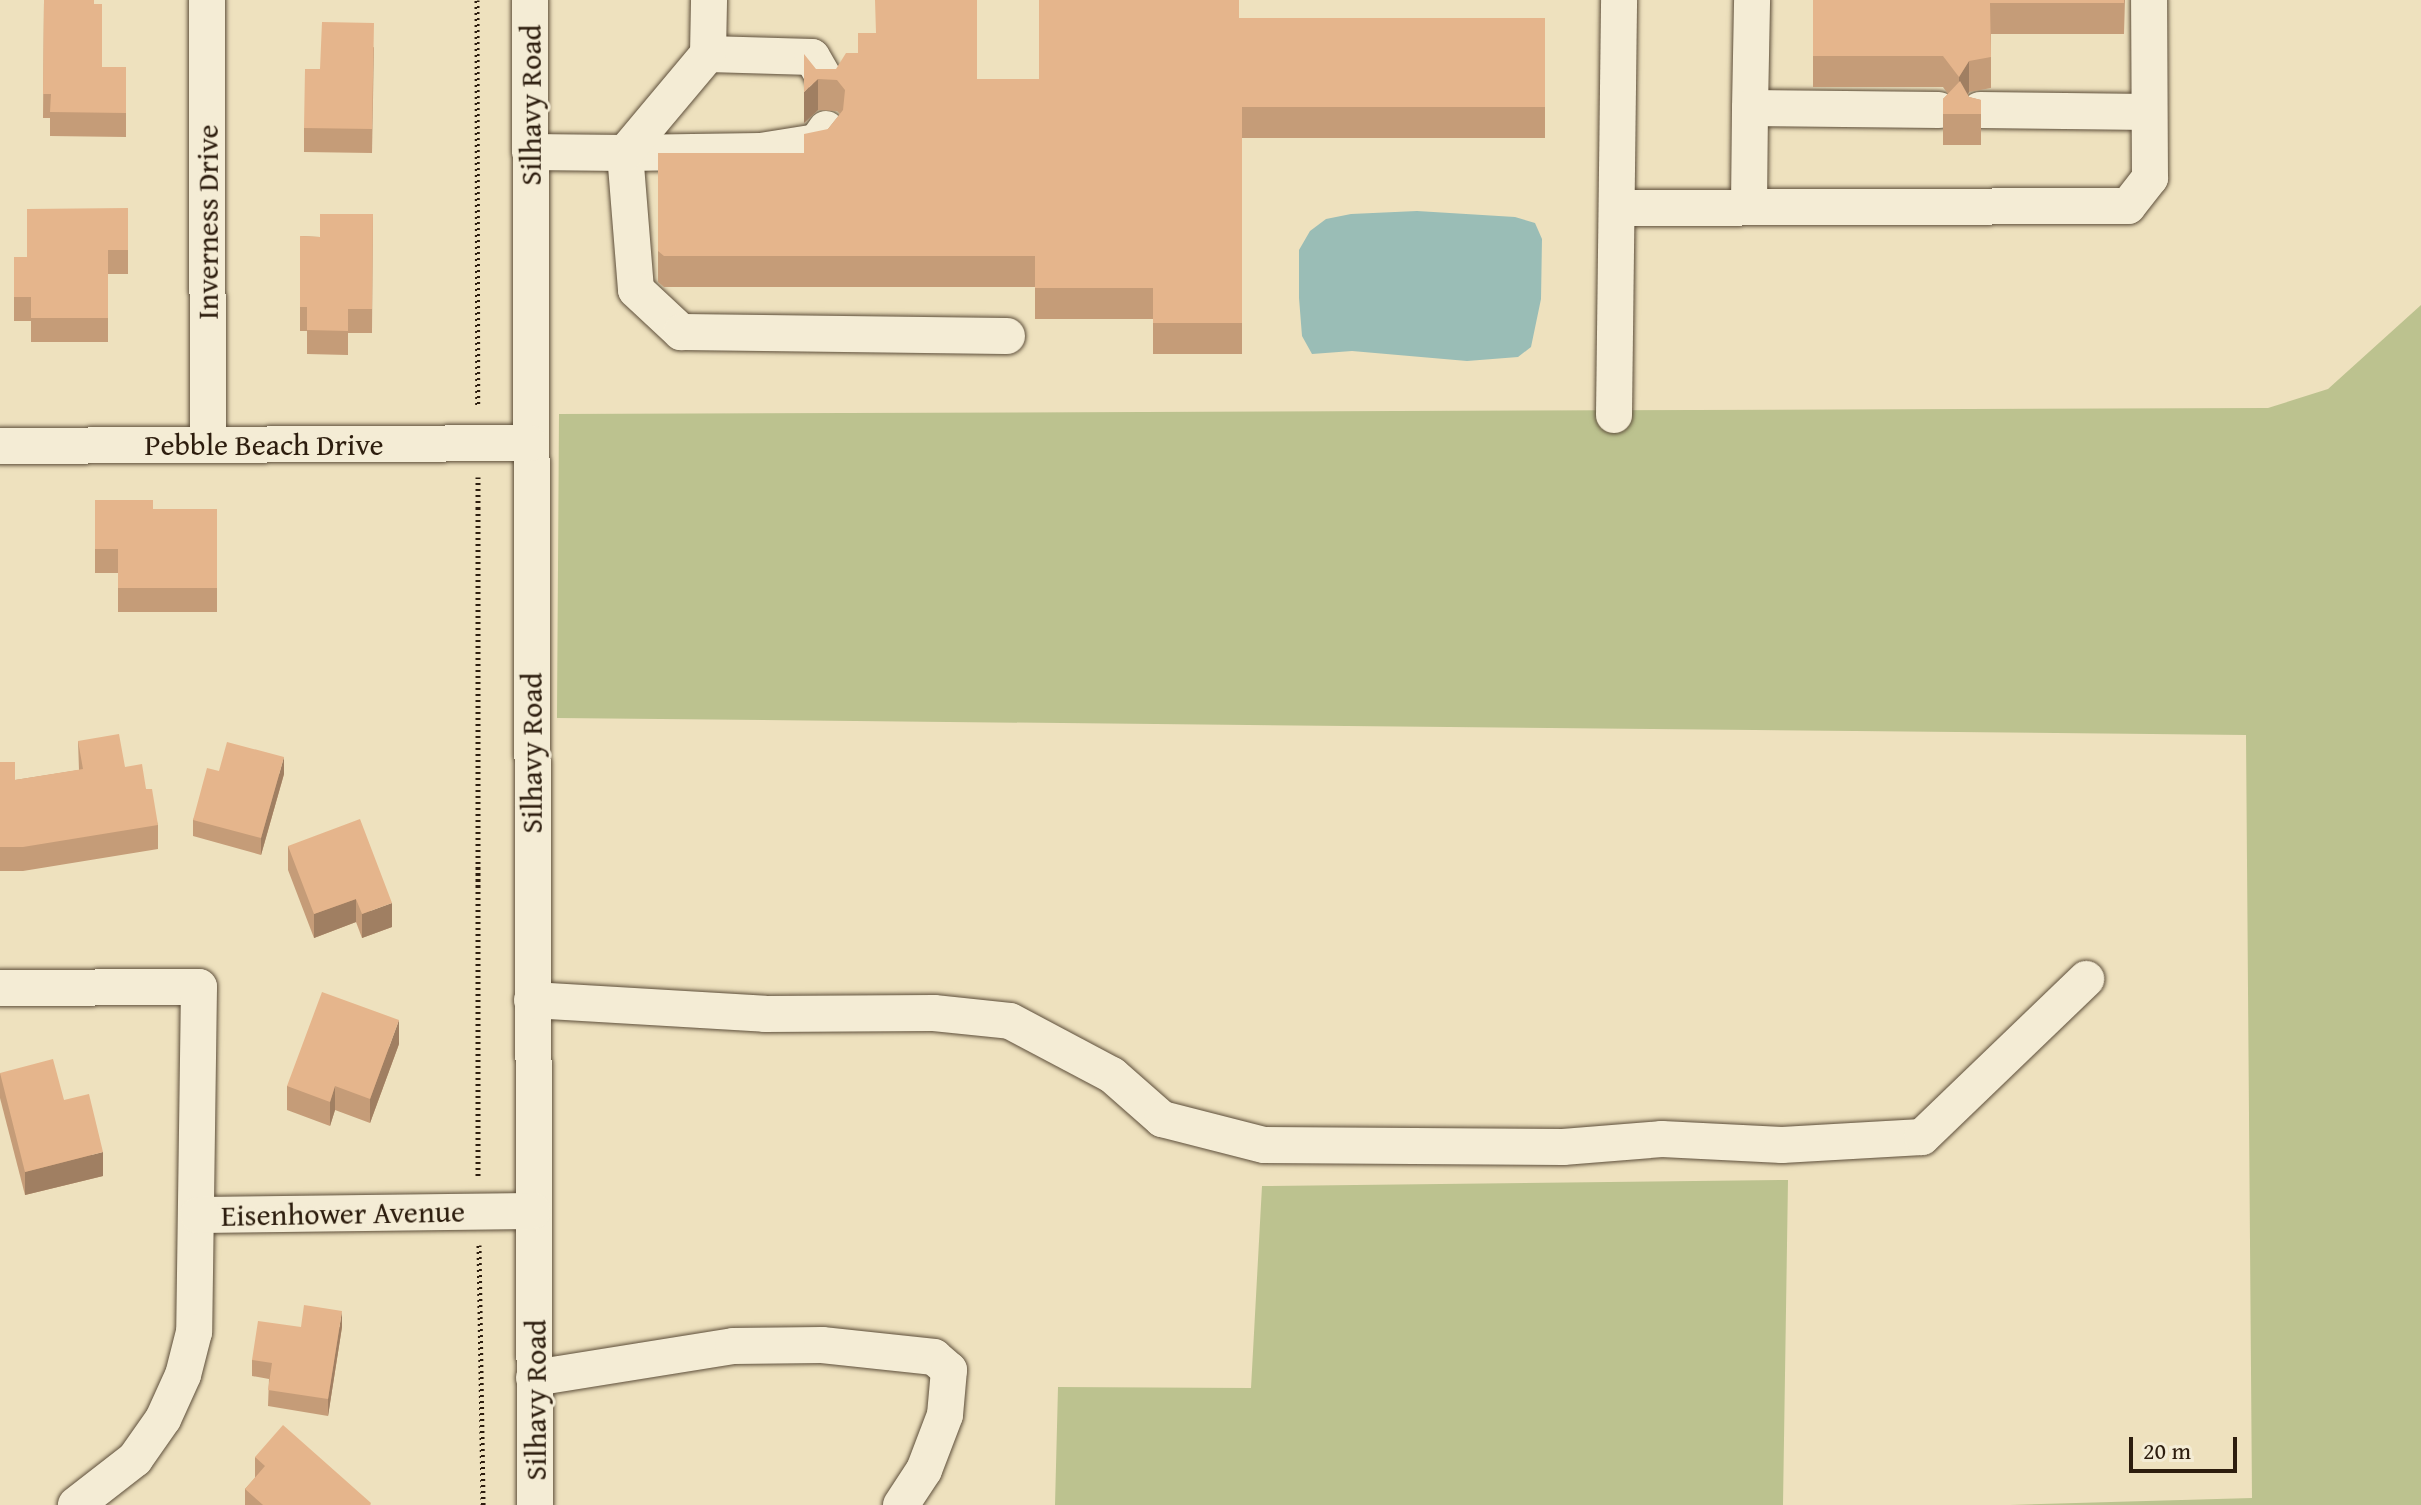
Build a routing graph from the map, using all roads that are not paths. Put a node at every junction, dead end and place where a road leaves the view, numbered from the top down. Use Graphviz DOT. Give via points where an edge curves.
graph roads {
  1 [pos="207,0"];
  2 [pos="530,0"];
  3 [pos="709,0"];
  4 [pos="1619,0"];
  5 [pos="1752,0"];
  6 [pos="2149,0"];
  7 [pos="708,54"];
  8 [pos="826,81"];
  9 [pos="1750,108"];
  10 [pos="1939,110"];
  11 [pos="1980,110"];
  12 [pos="2149,112"];
  13 [pos="826,129"];
  14 [pos="530,152"];
  15 [pos="625,153"];
  16 [pos="1749,206"];
  17 [pos="1620,208"];
  18 [pos="1007,336"];
  19 [pos="1614,415"];
  20 [pos="529,443"];
  21 [pos="208,444"];
  22 [pos="0,446"];
  23 [pos="2086,979"];
  24 [pos="0,988"];
  25 [pos="532,1000"];
  26 [pos="533,1211"];
  27 [pos="198,1215"];
  28 [pos="534,1378"];
  29 [pos="76,1505"];
  30 [pos="535,1505"];
  31 [pos="901,1505"];
  1 -- 21 [label="street, Inverness Drive"];
  2 -- 14 [label="street, Silhavy Road"];
  3 -- 7 [label="street"];
  4 -- 17 [label="street"];
  5 -- 9 [label="street"];
  6 -- 12 [label="street"];
  7 -- 8 [label="street" via="812,57"];
  7 -- 15 [label="street"];
  9 -- 10 [label="street"];
  9 -- 16 [label="street"];
  11 -- 12 [label="street"];
  12 -- 16 [label="street" via="2150,178 2128,206"];
  13 -- 15 [label="street" via="817,142 761,151"];
  14 -- 15 [label="street"];
  14 -- 20 [label="street, Silhavy Road"];
  15 -- 18 [label="street" via="636,290 681,332"];
  16 -- 17 [label="street"];
  17 -- 19 [label="street"];
  20 -- 21 [label="street, Pebble Beach Drive"];
  20 -- 25 [label="street, Silhavy Road"];
  21 -- 22 [label="street, Pebble Beach Drive"];
  23 -- 25 [label="street" via="1922,1137 1782,1145 1662,1139 1563,1147 1264,1145 1162,1119 1112,1075 1010,1021 934,1013 765,1014"];
  24 -- 27 [label="street" via="199,987"];
  25 -- 26 [label="street, Silhavy Road"];
  26 -- 27 [label="street, Eisenhower Avenue"];
  26 -- 28 [label="street, Silhavy Road"];
  27 -- 29 [label="street, Eisenhower Avenue" via="194,1332 183,1375 163,1419 135,1459"];
  28 -- 30 [label="street, Silhavy Road"];
  28 -- 31 [label="street" via="733,1346 822,1345 934,1357 949,1370 945,1415 924,1470"];
}
